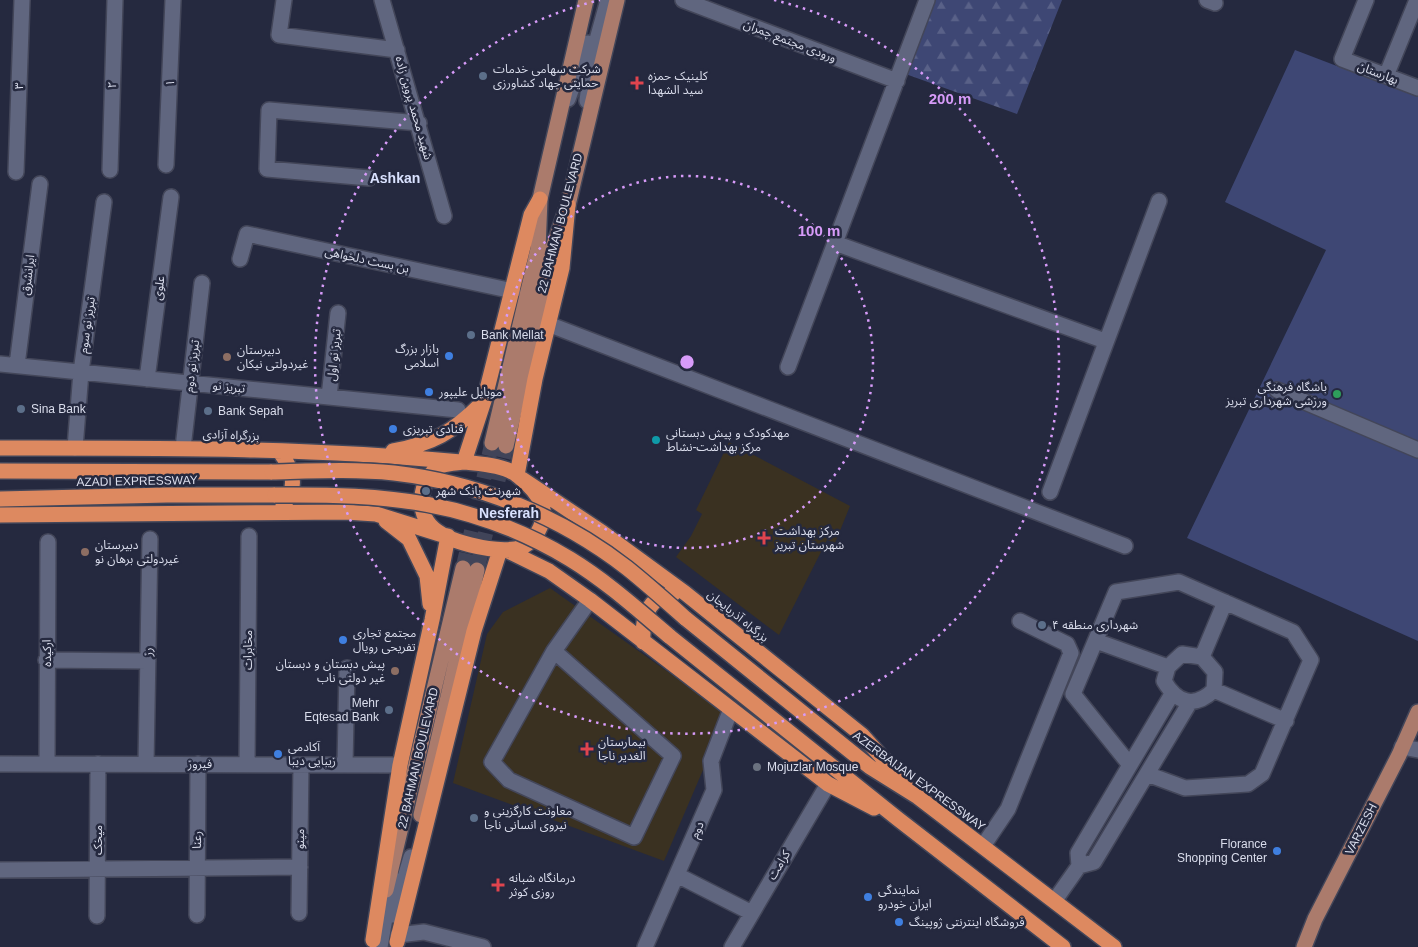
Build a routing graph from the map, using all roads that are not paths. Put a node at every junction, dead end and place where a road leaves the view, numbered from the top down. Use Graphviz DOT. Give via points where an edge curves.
graph roads {
  1 [pos="22,0"];
  2 [pos="115,0"];
  3 [pos="172,0"];
  4 [pos="284,0"];
  5 [pos="382,0"];
  6 [pos="586,0"];
  7 [pos="598,0"];
  8 [pos="608,0"];
  9 [pos="617,0"];
  10 [pos="683,0"];
  11 [pos="927,0"];
  12 [pos="1366,0"];
  13 [pos="1417,0"];
  14 [pos="397,50"];
  15 [pos="1386,76"];
  16 [pos="897,82"];
  17 [pos="1418,88"];
  18 [pos="419,123"];
  19 [pos="555,133"];
  20 [pos="582,140"];
  21 [pos="166,165"];
  22 [pos="110,170"];
  23 [pos="16,172"];
  24 [pos="369,178"];
  25 [pos="40,184"];
  26 [pos="171,198"];
  27 [pos="540,199"];
  28 [pos="1159,201"];
  29 [pos="104,202"];
  30 [pos="568,205"];
  31 [pos="444,216"];
  32 [pos="835,243"];
  33 [pos="240,259"];
  34 [pos="202,283"];
  35 [pos="513,291"];
  36 [pos="338,313"];
  37 [pos="548,324"];
  38 [pos="1105,341"];
  39 [pos="0,364"];
  40 [pos="17,366"];
  41 [pos="788,367"];
  42 [pos="81,372"];
  43 [pos="147,379"];
  44 [pos="190,383"];
  45 [pos="1277,390"];
  46 [pos="329,397"];
  47 [pos="484,401"];
  48 [pos="458,410"];
  49 [pos="0,448"];
  50 [pos="75,448"];
  51 [pos="183,448"];
  52 [pos="1418,450"];
  53 [pos="279,451"];
  54 [pos="376,454"];
  55 [pos="462,462"];
  56 [pos="0,472"];
  57 [pos="519,477"];
  58 [pos="1050,492"];
  59 [pos="0,499"];
  60 [pos="277,512"];
  61 [pos="376,514"];
  62 [pos="0,515"];
  63 [pos="249,536"];
  64 [pos="447,536"];
  65 [pos="150,540"];
  66 [pos="48,542"];
  67 [pos="1125,546"];
  68 [pos="503,550"];
  69 [pos="685,593"];
  70 [pos="590,600"];
  71 [pos="1224,602"];
  72 [pos="685,618"];
  73 [pos="432,620"];
  74 [pos="1020,621"];
  75 [pos="1096,641"];
  76 [pos="643,642"];
  77 [pos="554,651"];
  78 [pos="1202,657"];
  79 [pos="46,660"];
  80 [pos="148,661"];
  81 [pos="1168,667"];
  82 [pos="347,668"];
  83 [pos="1214,690"];
  84 [pos="1172,694"];
  85 [pos="1190,702"];
  86 [pos="731,709"];
  87 [pos="1418,712"];
  88 [pos="1286,722"];
  89 [pos="1402,747"];
  90 [pos="1418,750"];
  91 [pos="0,764"];
  92 [pos="47,764"];
  93 [pos="98,764"];
  94 [pos="146,764"];
  95 [pos="198,764"];
  96 [pos="247,764"];
  97 [pos="301,765"];
  98 [pos="345,765"];
  99 [pos="400,765"];
  100 [pos="1130,765"];
  101 [pos="1147,774"];
  102 [pos="828,784"];
  103 [pos="918,797"];
  104 [pos="898,819"];
  105 [pos="983,846"];
  106 [pos="1079,866"];
  107 [pos="300,867"];
  108 [pos="197,868"];
  109 [pos="97,869"];
  110 [pos="0,870"];
  111 [pos="677,875"];
  112 [pos="1055,900"];
  113 [pos="750,912"];
  114 [pos="299,913"];
  115 [pos="97,916"];
  116 [pos="196,916"];
  117 [pos="386,943"];
  118 [pos="483,947"];
  119 [pos="645,947"];
  120 [pos="732,947"];
  121 [pos="1062,947"];
  122 [pos="1114,947"];
  123 [pos="1304,947"];
  1 -- 23 [label="street, ۳"];
  2 -- 22 [label="street, ۲"];
  3 -- 21 [label="street, ۱"];
  4 -- 14 [label="street" via="279,35"];
  5 -- 14 [label="street, شهید محمد پروین زاده"];
  6 -- 19 [label="main road, 22 BAHMAN BOULEVARD"];
  7 -- 19 [label="street" via="585,53"];
  8 -- 20 [label="street" via="593,54"];
  9 -- 20 [label="main road, 22 BAHMAN BOULEVARD"];
  10 -- 16 [label="street, ورودی مجتمع چمران"];
  11 -- 16 [label="street"];
  12 -- 15 [label="street, بهارستان" via="1342,59"];
  13 -- 15 [label="street"];
  14 -- 18 [label="street, شهید محمد پروین زاده"];
  15 -- 17 [label="street, بهارستان"];
  16 -- 32 [label="street"];
  18 -- 24 [label="street" via="269,110 267,169"];
  18 -- 31 [label="street, شهید محمد پروین زاده"];
  19 -- 27 [label="main road, 22 BAHMAN BOULEVARD"];
  20 -- 30 [label="main road, 22 BAHMAN BOULEVARD"];
  25 -- 40 [label="street, ایرانشرق"];
  26 -- 43 [label="street, علوی"];
  27 -- 30 [label="main road, 22 BAHMAN BOULEVARD" via="538,249 499,444 551,253"];
  27 -- 35 [label="highway" via="531,215"];
  28 -- 38 [label="street"];
  29 -- 42 [label="street, تبریز نو سوم"];
  30 -- 37 [label="highway" via="562,268"];
  32 -- 38 [label="street"];
  32 -- 41 [label="street"];
  33 -- 35 [label="street, بن بست دلخواهی" via="247,234"];
  34 -- 44 [label="street, تبریز نو دوم"];
  35 -- 47 [label="highway"];
  36 -- 46 [label="street, تبریز نو اول"];
  37 -- 57 [label="highway" via="535,379"];
  37 -- 67 [label="street"];
  38 -- 58 [label="street"];
  39 -- 40 [label="street, تبریز نو"];
  40 -- 42 [label="street, تبریز نو"];
  42 -- 43 [label="street, تبریز نو"];
  42 -- 50 [label="street, تبریز نو سوم"];
  43 -- 44 [label="street, تبریز نو"];
  44 -- 46 [label="street, تبریز نو"];
  44 -- 51 [label="street, تبریز نو دوم"];
  45 -- 52 [label="street"];
  46 -- 48 [label="street, تبریز نو"];
  47 -- 54 [label="highway" via="447,434 419,446"];
  47 -- 55 [label="highway"];
  49 -- 50 [label="highway, بزرگراه آزادی"];
  50 -- 51 [label="highway, بزرگراه آزادی"];
  51 -- 53 [label="highway, بزرگراه آزادی"];
  53 -- 54 [label="highway, بزرگراه آزادی"];
  53 -- 60 [label="highway" via="290,464 294,482 290,497"];
  54 -- 55 [label="highway, بزرگراه آزادی"];
  55 -- 57 [label="highway" via="492,466"];
  55 -- 64 [label="highway" via="442,465 430,475 422,491 422,510 430,524"];
  56 -- 72 [label="highway, AZADI EXPRESSWAY, bridge" via="339,470 393,473 442,481 489,493 537,513 627,568"];
  57 -- 68 [label="highway" via="535,492 543,507 541,526 532,541 519,548"];
  57 -- 69 [label="highway, بزرگراه آذربایجان" via="628,550"];
  59 -- 104 [label="highway, AZADI EXPRESSWAY, bridge" via="339,495 438,505 482,517 530,537 571,560 613,590"];
  60 -- 61 [label="highway"];
  60 -- 62 [label="highway"];
  61 -- 64 [label="highway"];
  61 -- 73 [label="highway" via="409,539 427,576"];
  63 -- 96 [label="street, مخابرات"];
  64 -- 68 [label="highway"];
  64 -- 73 [label="highway"];
  65 -- 80 [label="street, رز"];
  66 -- 79 [label="street, ارکیده"];
  68 -- 70 [label="highway" via="549,571"];
  68 -- 117 [label="highway" via="474,630"];
  69 -- 76 [label="highway" via="666,594 650,604 642,622"];
  69 -- 103 [label="highway, بزرگراه آذربایجان" via="862,735"];
  70 -- 76 [label="highway"];
  70 -- 77 [label="street"];
  71 -- 75 [label="street" via="1179,582 1116,592"];
  71 -- 78 [label="street"];
  71 -- 88 [label="street" via="1293,632 1311,660"];
  72 -- 103 [label="highway, AZERBAIJAN EXPRESSWAY" via="870,767"];
  73 -- 99 [label="highway"];
  74 -- 105 [label="street" via="1066,644 1071,653 1008,809"];
  75 -- 81 [label="street"];
  75 -- 100 [label="street" via="1073,694"];
  76 -- 86 [label="highway"];
  77 -- 77 [label="street" via="492,762 509,780 634,837 673,756"];
  78 -- 81 [label="street" via="1182,654"];
  78 -- 83 [label="street" via="1215,672"];
  79 -- 80 [label="street"];
  79 -- 92 [label="street, ارکیده"];
  80 -- 94 [label="street, رز"];
  81 -- 84 [label="street" via="1164,681"];
  82 -- 98 [label="street"];
  83 -- 85 [label="street" via="1204,700"];
  83 -- 88 [label="street"];
  84 -- 85 [label="street"];
  84 -- 100 [label="street"];
  85 -- 101 [label="street"];
  86 -- 102 [label="highway"];
  86 -- 111 [label="street, دوم" via="711,762 714,790"];
  87 -- 89 [label="main road, VARZESH"];
  88 -- 101 [label="street" via="1262,774 1248,784 1185,788"];
  89 -- 90 [label="street"];
  89 -- 123 [label="main road, VARZESH"];
  91 -- 92 [label="street, فیروز"];
  92 -- 93 [label="street, فیروز"];
  93 -- 94 [label="street, فیروز"];
  93 -- 109 [label="street, میخک"];
  94 -- 95 [label="street, فیروز"];
  95 -- 96 [label="street, فیروز"];
  95 -- 108 [label="street, رعنا"];
  96 -- 97 [label="street, فیروز"];
  97 -- 98 [label="street, فیروز"];
  97 -- 107 [label="street, مینو"];
  98 -- 99 [label="street, فیروز"];
  99 -- 117 [label="highway"];
  100 -- 106 [label="street" via="1078,853"];
  101 -- 106 [label="street" via="1094,862"];
  102 -- 104 [label="highway"];
  102 -- 113 [label="street, کرامت"];
  103 -- 105 [label="highway, AZERBAIJAN EXPRESSWAY"];
  104 -- 121 [label="highway"];
  105 -- 112 [label="highway, AZERBAIJAN EXPRESSWAY"];
  106 -- 112 [label="street"];
  107 -- 108 [label="street"];
  107 -- 114 [label="street, مینو"];
  108 -- 109 [label="street"];
  108 -- 116 [label="street, رعنا"];
  109 -- 110 [label="street"];
  109 -- 115 [label="street, میخک"];
  111 -- 113 [label="street"];
  111 -- 119 [label="street, دوم"];
  112 -- 122 [label="highway, AZERBAIJAN EXPRESSWAY"];
  113 -- 120 [label="street, کرامت"];
  117 -- 117 [label="main road, 22 BAHMAN BOULEVARD" via="396,854 470,569 411,857"];
  117 -- 118 [label="street" via="424,932"];
}
